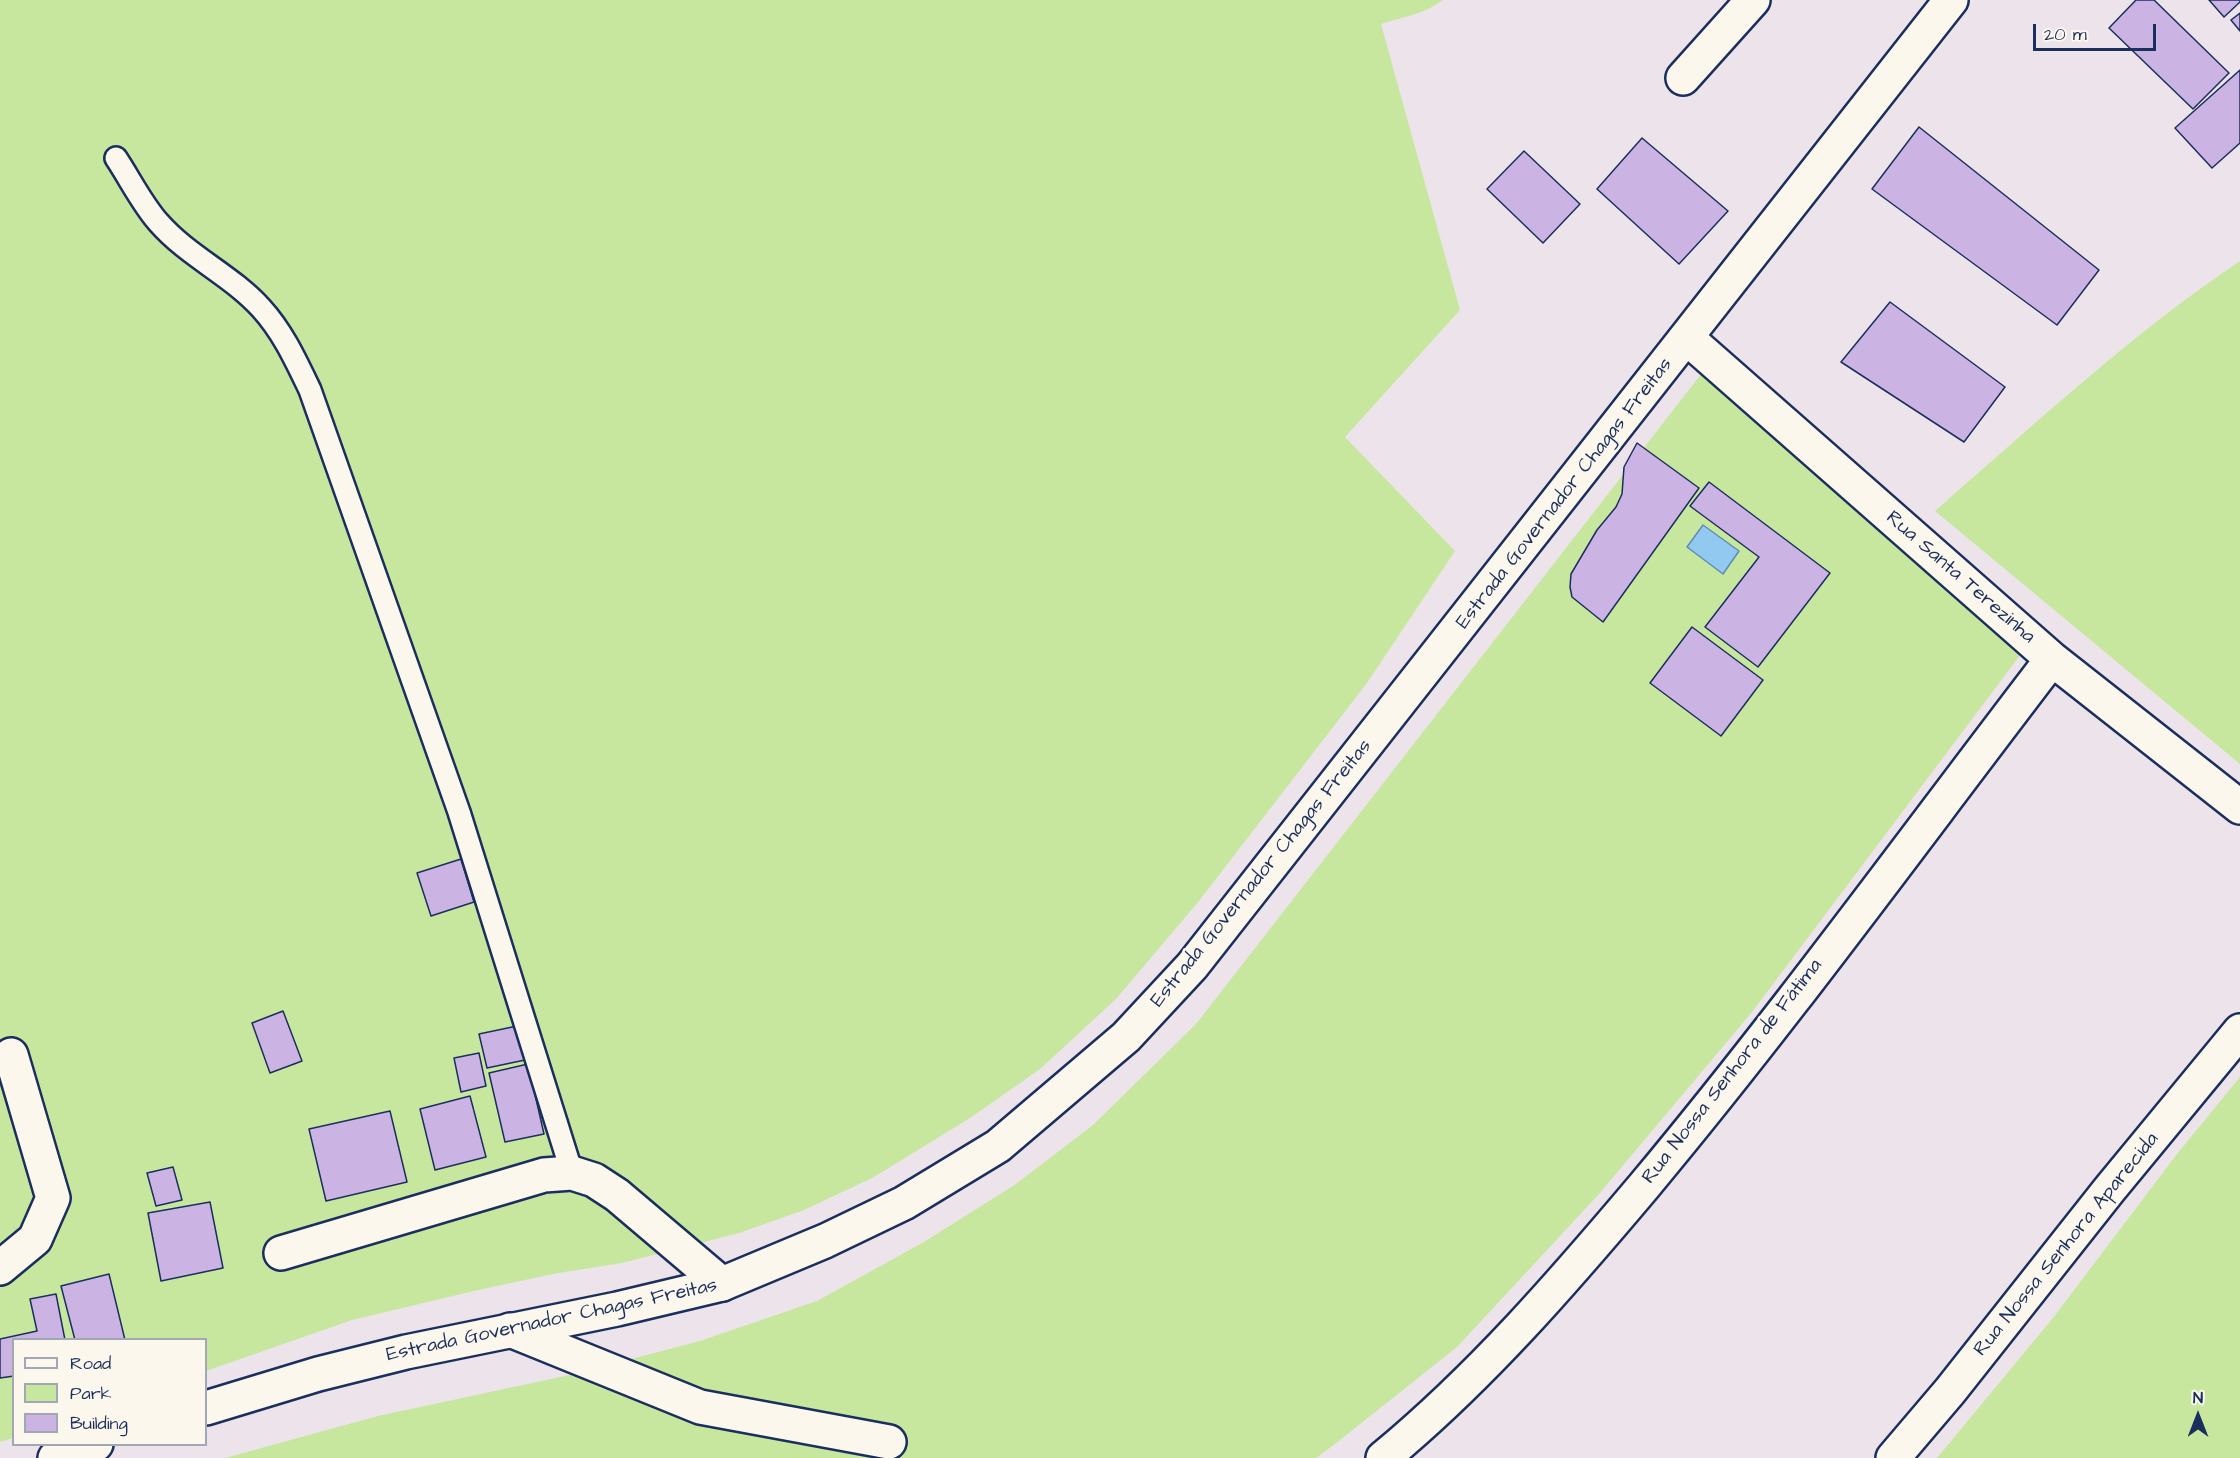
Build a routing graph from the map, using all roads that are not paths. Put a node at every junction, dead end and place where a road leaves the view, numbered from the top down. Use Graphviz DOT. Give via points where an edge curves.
graph roads {
  1 [pos="1753,0"];
  2 [pos="1951,0"];
  3 [pos="1683,78"];
  4 [pos="116,158"];
  5 [pos="1687,338"];
  6 [pos="2052,659"];
  7 [pos="2240,807"];
  8 [pos="2240,1031"];
  9 [pos="11,1055"];
  10 [pos="572,1173"];
  11 [pos="281,1253"];
  12 [pos="0,1268"];
  13 [pos="722,1284"];
  14 [pos="510,1330"];
  15 [pos="207,1408"];
  16 [pos="889,1442"];
  17 [pos="90,1446"];
  18 [pos="55,1458"];
  19 [pos="1383,1458"];
  20 [pos="1893,1458"];
  1 -- 3 [label="street"];
  2 -- 5 [label="street, Estrada Governador Chagas Freitas"];
  4 -- 10 [label="lane" via="158,222 186,250 260,307 283,337 310,390 459,812"];
  5 -- 6 [label="street, Rua Santa Terezinha"];
  5 -- 13 [label="street, Estrada Governador Chagas Freitas" via="1192,966 1126,1037 998,1146 904,1203"];
  6 -- 7 [label="street, Rua Santa Terezinha"];
  6 -- 19 [label="street, Rua Nossa Senhora de Fátima" via="1684,1138 1602,1236 1506,1344"];
  8 -- 20 [label="street, Rua Nossa Senhora Aparecida"];
  9 -- 12 [label="street" via="52,1198 35,1239"];
  10 -- 11 [label="street" via="544,1175"];
  10 -- 13 [label="street" via="594,1180 616,1195"];
  13 -- 14 [label="street, Estrada Governador Chagas Freitas"];
  14 -- 15 [label="street, Estrada Governador Chagas Freitas" via="318,1374"];
  14 -- 16 [label="street" via="700,1407"];
  17 -- 18 [label="street"];
}
